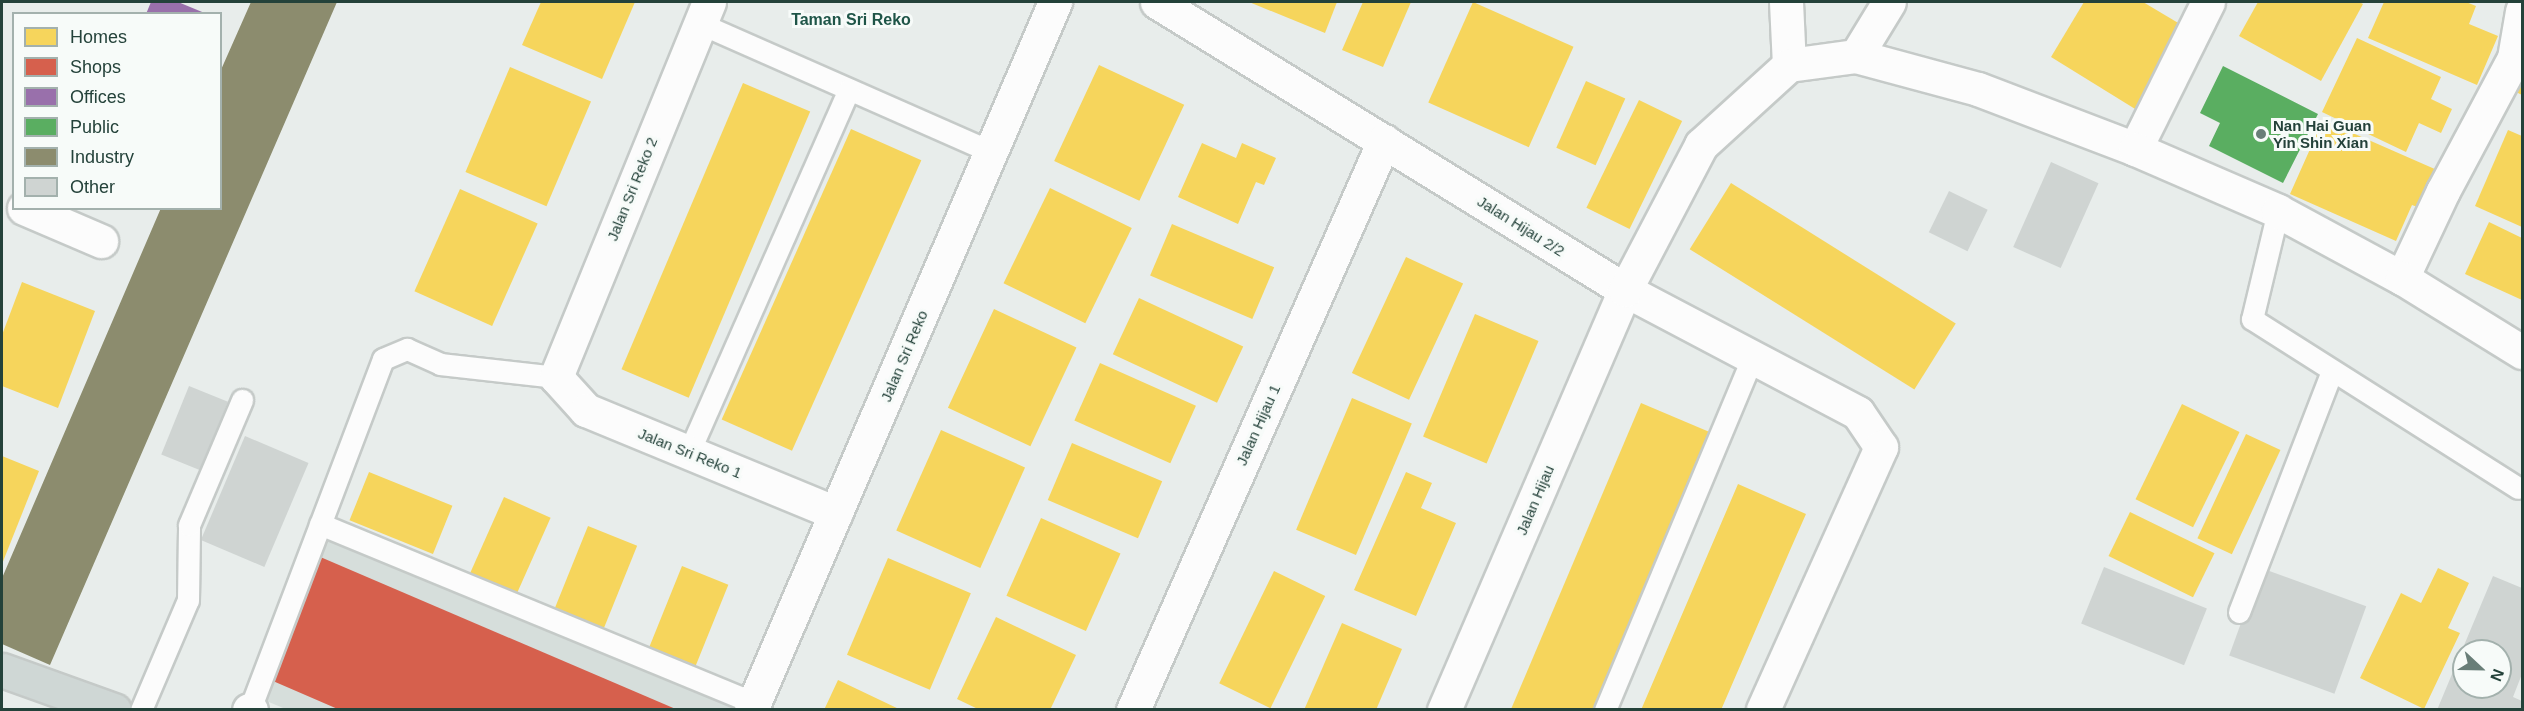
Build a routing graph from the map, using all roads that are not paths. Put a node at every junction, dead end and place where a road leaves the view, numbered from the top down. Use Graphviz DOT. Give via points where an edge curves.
graph roads {
  1 [pos="1055,2"];
  2 [pos="1157,2"];
  3 [pos="1786,2"];
  4 [pos="1889,2"];
  5 [pos="2208,2"];
  6 [pos="2523,11"];
  7 [pos="704,12"];
  8 [pos="1856,56"];
  9 [pos="1789,65"];
  10 [pos="849,90"];
  11 [pos="1384,141"];
  12 [pos="2136,149"];
  13 [pos="991,152"];
  14 [pos="29,210"];
  15 [pos="2278,211"];
  16 [pos="101,241"];
  17 [pos="2402,278"];
  18 [pos="1625,290"];
  19 [pos="2523,352"];
  20 [pos="1753,356"];
  21 [pos="2332,371"];
  22 [pos="556,377"];
  23 [pos="242,400"];
  24 [pos="689,452"];
  25 [pos="2518,488"];
  26 [pos="836,513"];
  27 [pos="320,524"];
  28 [pos="2239,612"];
  29 [pos="2,670"];
  30 [pos="752,706"];
  31 [pos="250,709"];
  32 [pos="114,710"];
  33 [pos="141,710"];
  34 [pos="1133,710"];
  35 [pos="1444,710"];
  36 [pos="1605,710"];
  37 [pos="1764,710"];
  1 -- 13 [label="street, Jalan Sri Reko"];
  2 -- 11 [label="street, Jalan Hijau 2/2"];
  3 -- 9 [label="street"];
  4 -- 8 [label="street"];
  5 -- 12 [label="street"];
  6 -- 17 [label="street" via="2514,58"];
  7 -- 10 [label="lane"];
  7 -- 22 [label="street, Jalan Sri Reko 2"];
  8 -- 9 [label="street"];
  8 -- 12 [label="street" via="1978,89"];
  9 -- 18 [label="street, Jalan Hijau" via="1701,145"];
  10 -- 13 [label="lane"];
  10 -- 24 [label="lane"];
  11 -- 18 [label="street, Jalan Hijau 2/2"];
  11 -- 34 [label="street, Jalan Hijau 1"];
  12 -- 15 [label="street"];
  13 -- 26 [label="street, Jalan Sri Reko"];
  14 -- 16 [label="street"];
  15 -- 17 [label="street"];
  15 -- 21 [label="lane" via="2252,319"];
  17 -- 19 [label="street"];
  18 -- 20 [label="street, Jalan Hijau 2/2"];
  18 -- 35 [label="street, Jalan Hijau"];
  20 -- 36 [label="lane"];
  20 -- 37 [label="street, Jalan Hijau 2/2" via="1858,413 1881,447"];
  21 -- 25 [label="lane"];
  21 -- 28 [label="lane"];
  22 -- 24 [label="street, Jalan Sri Reko 1" via="586,410"];
  22 -- 27 [label="lane" via="440,364 407,350 383,359"];
  23 -- 33 [label="lane" via="189,525 188,600"];
  24 -- 26 [label="street, Jalan Sri Reko 1"];
  26 -- 30 [label="street, Jalan Sri Reko"];
  27 -- 30 [label="lane"];
  27 -- 31 [label="lane"];
  29 -- 32 [label="main road"];
}
